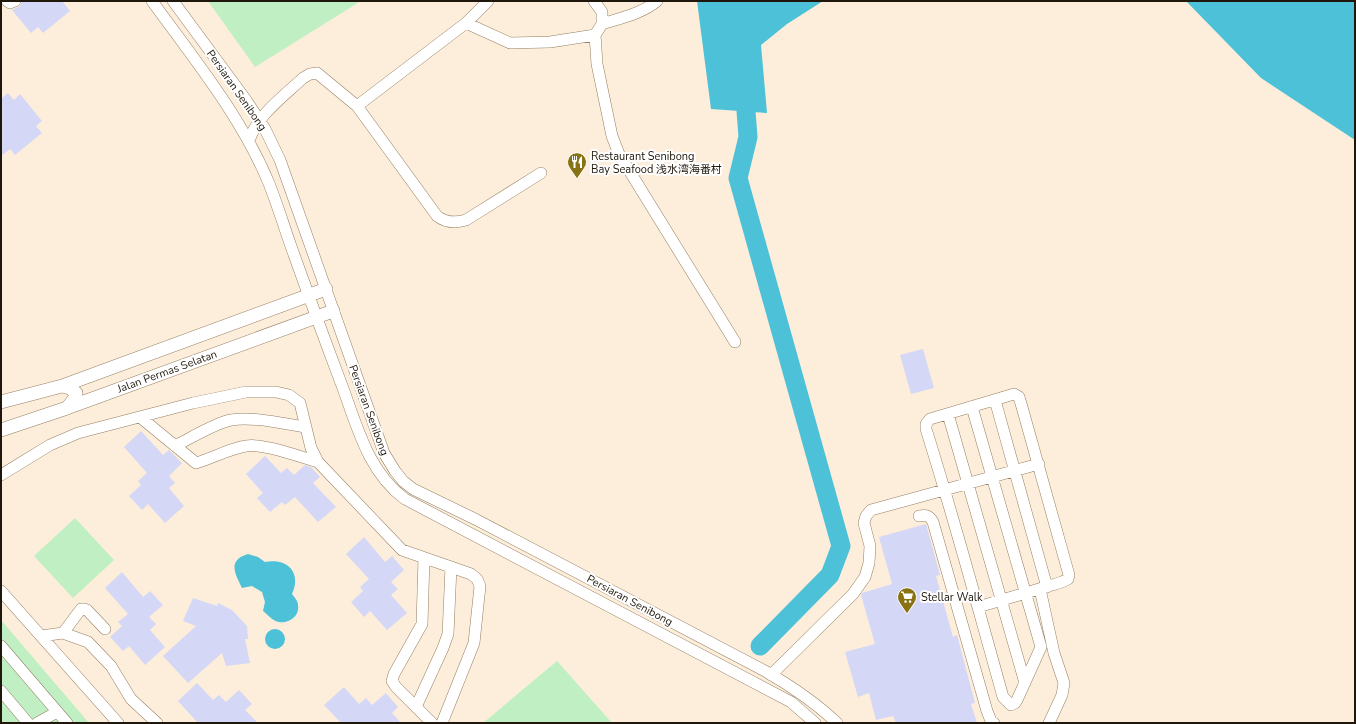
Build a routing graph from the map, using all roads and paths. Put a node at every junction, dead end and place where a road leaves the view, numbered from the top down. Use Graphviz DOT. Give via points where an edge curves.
graph roads {
  1 [pos="7,1"];
  2 [pos="15,1"];
  3 [pos="152,1"];
  4 [pos="173,1"];
  5 [pos="488,1"];
  6 [pos="594,1"];
  7 [pos="657,1"];
  8 [pos="466,23"];
  9 [pos="602,24"];
  10 [pos="595,35"];
  11 [pos="357,106"];
  12 [pos="259,120"];
  13 [pos="249,141"];
  14 [pos="541,173"];
  15 [pos="326,289"];
  16 [pos="308,295"];
  17 [pos="333,311"];
  18 [pos="316,317"];
  19 [pos="735,342"];
  20 [pos="62,386"];
  21 [pos="994,400"];
  22 [pos="1,402"];
  23 [pos="972,407"];
  24 [pos="67,408"];
  25 [pos="948,414"];
  26 [pos="140,417"];
  27 [pos="306,427"];
  28 [pos="1,430"];
  29 [pos="175,446"];
  30 [pos="318,462"];
  31 [pos="1039,464"];
  32 [pos="1014,471"];
  33 [pos="1,475"];
  34 [pos="992,476"];
  35 [pos="968,483"];
  36 [pos="945,489"];
  37 [pos="919,516"];
  38 [pos="424,558"];
  39 [pos="451,567"];
  40 [pos="1043,588"];
  41 [pos="1,591"];
  42 [pos="1026,593"];
  43 [pos="1002,600"];
  44 [pos="978,607"];
  45 [pos="105,629"];
  46 [pos="63,633"];
  47 [pos="41,636"];
  48 [pos="1,646"];
  49 [pos="768,673"];
  50 [pos="1025,683"];
  51 [pos="1,691"];
  52 [pos="416,707"];
  53 [pos="57,712"];
  54 [pos="28,723"];
  55 [pos="37,723"];
  56 [pos="67,723"];
  57 [pos="118,723"];
  58 [pos="157,723"];
  59 [pos="432,723"];
  60 [pos="442,723"];
  61 [pos="815,723"];
  62 [pos="837,723"];
  63 [pos="994,723"];
  64 [pos="1049,723"];
  1 -- 2 [label="street"];
  3 -- 13 [label="street, Persiaran Senibong" via="224,100"];
  4 -- 12 [label="street, Persiaran Senibong"];
  5 -- 8 [label="street"];
  6 -- 9 [label="street" via="602,12"];
  7 -- 9 [label="street" via="636,13"];
  8 -- 10 [label="street" via="510,43 550,42"];
  8 -- 11 [label="street"];
  9 -- 10 [label="street"];
  10 -- 19 [label="street" via="598,71 612,136 619,154"];
  11 -- 12 [label="street" via="319,74 313,73 303,78"];
  11 -- 14 [label="street" via="437,216 444,220 456,223 466,220"];
  12 -- 13 [label="street"];
  12 -- 15 [label="street, Persiaran Senibong" via="280,160"];
  13 -- 16 [label="street, Persiaran Senibong" via="268,181"];
  15 -- 16 [label="main road, Jalan Permas Selatan"];
  15 -- 17 [label="street, Persiaran Senibong"];
  16 -- 18 [label="street, Persiaran Senibong"];
  16 -- 20 [label="main road, Jalan Permas Selatan"];
  17 -- 18 [label="main road, Jalan Permas Selatan"];
  17 -- 49 [label="street, Persiaran Senibong" via="384,453 403,481 413,489"];
  18 -- 24 [label="main road, Jalan Permas Selatan"];
  18 -- 61 [label="street, Persiaran Senibong" via="369,457 395,492 791,702"];
  20 -- 22 [label="main road, Jalan Permas Selatan"];
  20 -- 24 [label="main road" via="76,393"];
  21 -- 23 [label="street"];
  21 -- 31 [label="street" via="1014,394 1019,397"];
  21 -- 32 [label="street"];
  23 -- 25 [label="street"];
  23 -- 34 [label="street"];
  24 -- 28 [label="main road, Jalan Permas Selatan"];
  25 -- 35 [label="street"];
  25 -- 36 [label="street" via="930,419 926,424"];
  26 -- 27 [label="street" via="246,392 276,392 289,395 300,403"];
  26 -- 29 [label="street"];
  26 -- 33 [label="street" via="78,433 50,445"];
  27 -- 29 [label="street" via="249,419 231,420"];
  27 -- 30 [label="street" via="311,448"];
  29 -- 30 [label="street" via="196,463 226,451 248,446 280,451"];
  30 -- 38 [label="street" via="402,550"];
  31 -- 32 [label="street"];
  31 -- 40 [label="street" via="1069,575 1063,582"];
  32 -- 34 [label="street"];
  32 -- 40 [label="street"];
  34 -- 35 [label="street"];
  34 -- 42 [label="street"];
  35 -- 36 [label="street"];
  35 -- 43 [label="street"];
  36 -- 44 [label="street"];
  36 -- 49 [label="street" via="875,508 868,513 864,523 870,554 865,577 848,599"];
  37 -- 63 [label="street" via="927,515 933,522 991,721"];
  38 -- 39 [label="street"];
  38 -- 52 [label="street" via="422,624 392,680"];
  39 -- 52 [label="street" via="448,634"];
  39 -- 60 [label="street" via="471,574 480,586 474,643"];
  40 -- 42 [label="street"];
  40 -- 64 [label="street" via="1054,654 1064,684 1062,695"];
  41 -- 47 [label="street"];
  42 -- 43 [label="street"];
  42 -- 50 [label="street" via="1041,647"];
  43 -- 44 [label="street"];
  43 -- 50 [label="street"];
  44 -- 50 [label="street" via="1006,702 1011,705 1016,703"];
  45 -- 46 [label="street" via="87,610 81,609"];
  46 -- 47 [label="street"];
  46 -- 58 [label="street" via="88,642 111,666 131,698"];
  47 -- 57 [label="street"];
  48 -- 53 [label="street"];
  49 -- 62 [label="street, Persiaran Senibong" via="803,694"];
  51 -- 54 [label="street"];
  52 -- 59 [label="street"];
  53 -- 55 [label="street"];
  53 -- 56 [label="street"];
}
